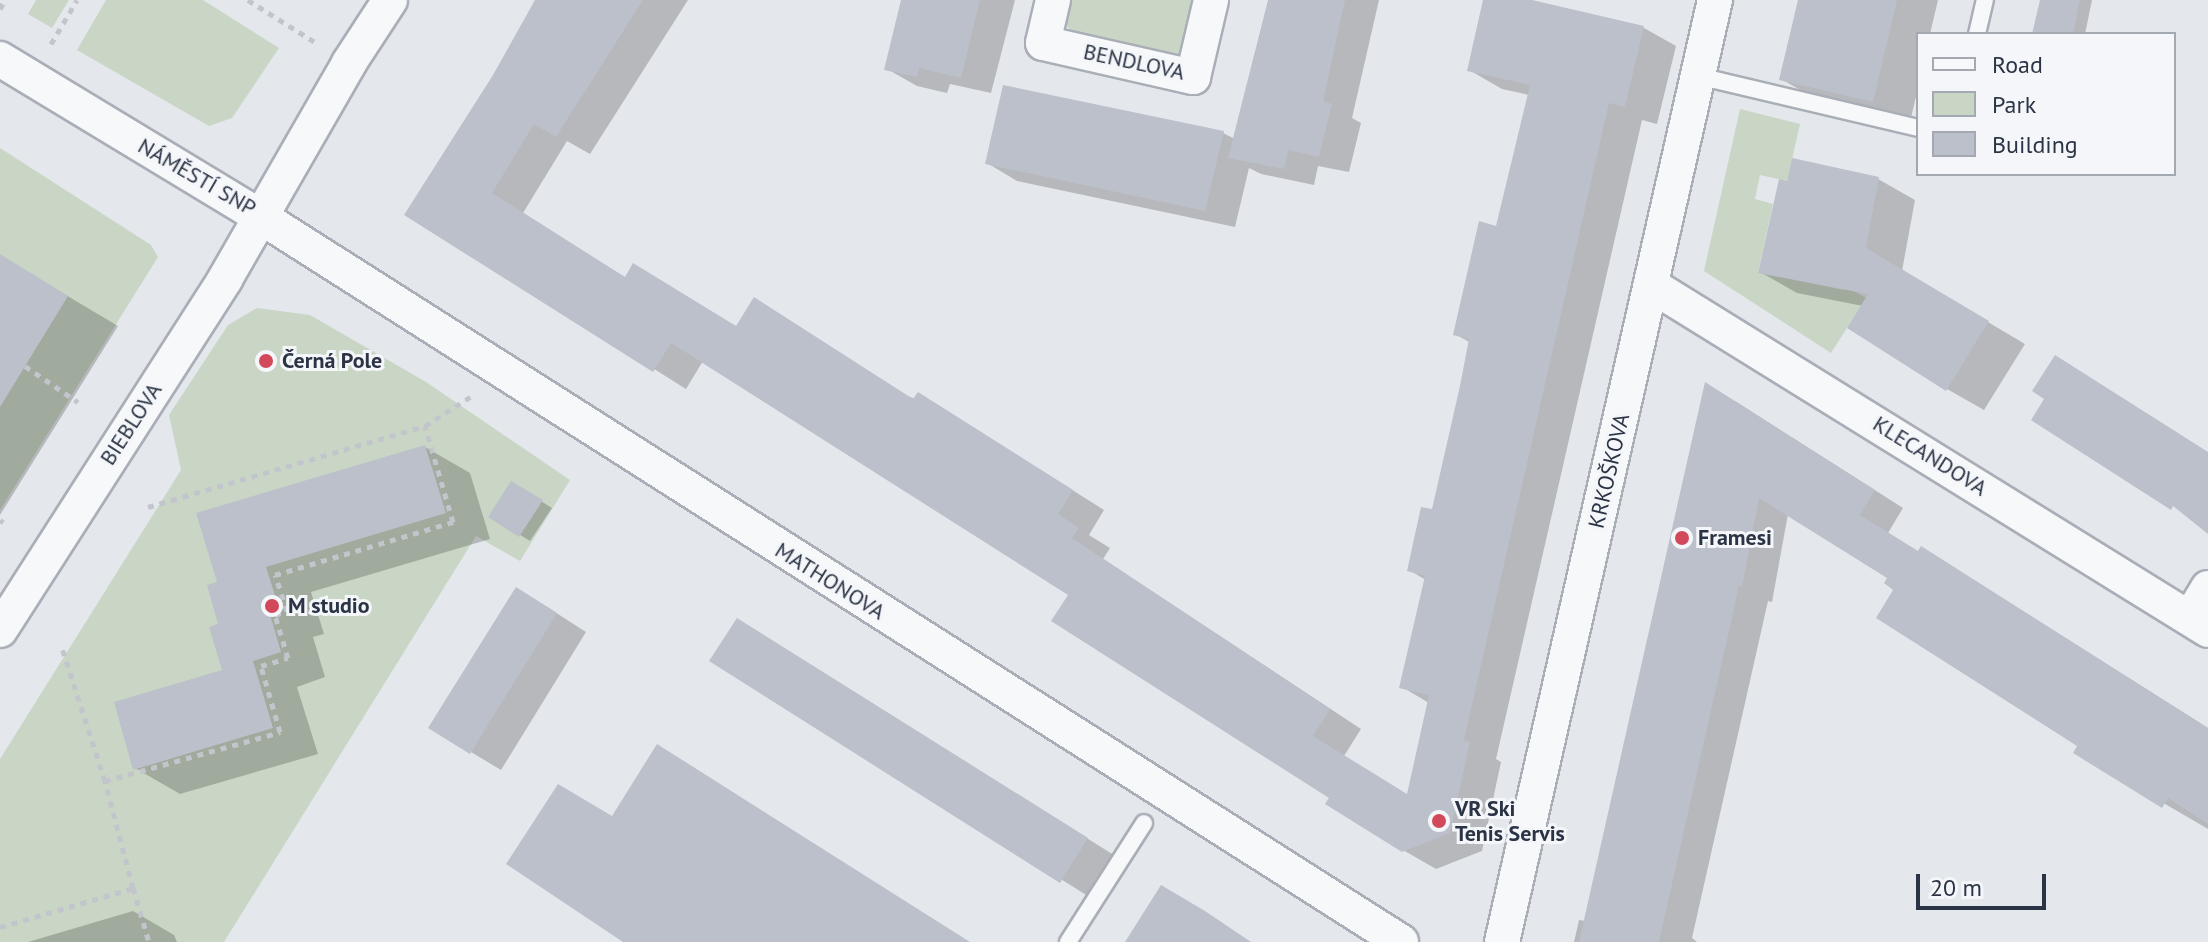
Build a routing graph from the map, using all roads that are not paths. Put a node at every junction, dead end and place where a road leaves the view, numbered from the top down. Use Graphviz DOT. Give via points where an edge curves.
graph roads {
  1 [pos="390,0"];
  2 [pos="1053,0"];
  3 [pos="1211,0"];
  4 [pos="1715,0"];
  5 [pos="1985,0"];
  6 [pos="1977,32"];
  7 [pos="0,59"];
  8 [pos="1698,76"];
  9 [pos="1916,128"];
  10 [pos="261,217"];
  11 [pos="1651,285"];
  12 [pos="2208,588"];
  13 [pos="2199,624"];
  14 [pos="0,630"];
  15 [pos="1144,823"];
  16 [pos="1068,942"];
  17 [pos="1401,942"];
  18 [pos="1502,942"];
  1 -- 10 [label="street, NÁMĚSTÍ SNP"];
  2 -- 3 [label="street, BENDLOVA" via="1043,43 1193,77"];
  4 -- 8 [label="street, KRKOŠKOVA"];
  5 -- 6 [label="lane"];
  7 -- 10 [label="street, NÁMĚSTÍ SNP"];
  8 -- 9 [label="lane"];
  8 -- 11 [label="street, KRKOŠKOVA"];
  10 -- 14 [label="street, BIEBLOVA"];
  10 -- 17 [label="street, MATHONOVA"];
  11 -- 13 [label="street, KLECANDOVA"];
  11 -- 18 [label="street, KRKOŠKOVA"];
  12 -- 13 [label="street"];
  15 -- 16 [label="lane"];
}
